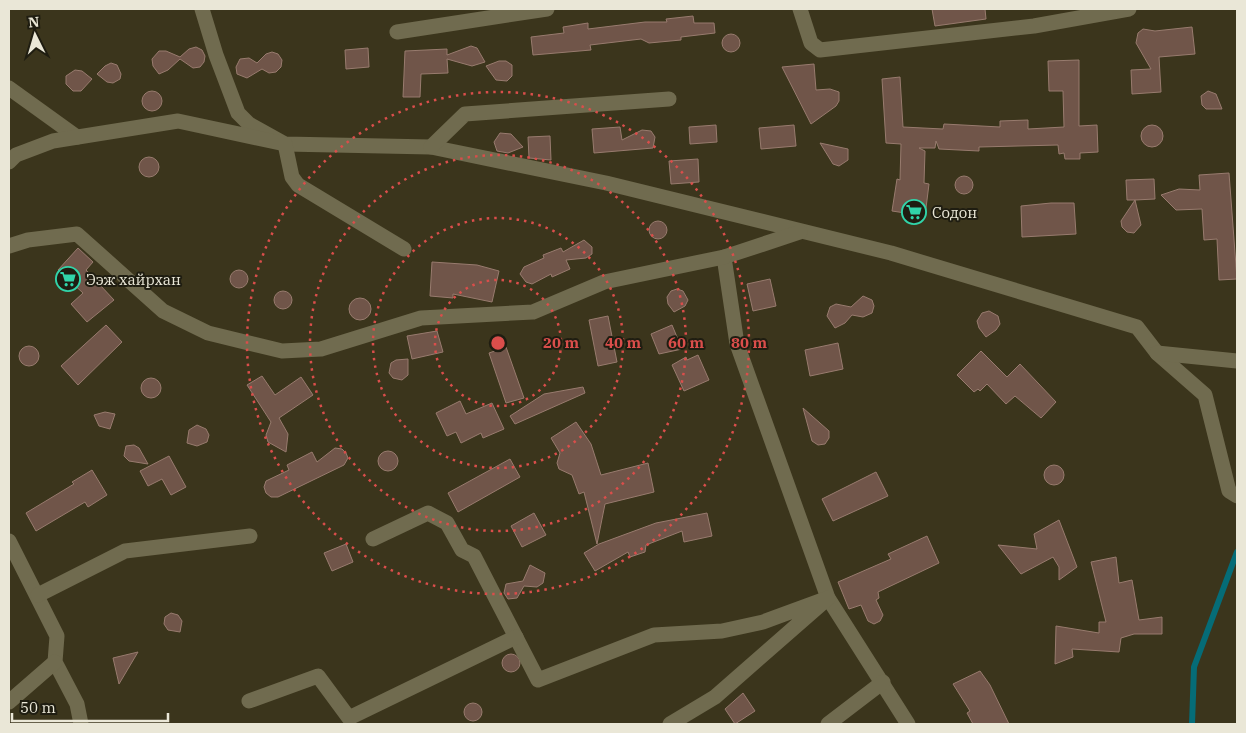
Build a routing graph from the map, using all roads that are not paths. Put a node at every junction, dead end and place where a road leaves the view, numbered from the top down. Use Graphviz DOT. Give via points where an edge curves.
graph roads {
  1 [pos="202,9"];
  2 [pos="547,9"];
  3 [pos="800,9"];
  4 [pos="1129,9"];
  5 [pos="397,32"];
  6 [pos="9,88"];
  7 [pos="669,99"];
  8 [pos="77,137"];
  9 [pos="285,144"];
  10 [pos="431,147"];
  11 [pos="9,162"];
  12 [pos="801,232"];
  13 [pos="9,246"];
  14 [pos="404,250"];
  15 [pos="724,257"];
  16 [pos="1157,353"];
  17 [pos="1237,361"];
  18 [pos="1233,493"];
  19 [pos="250,536"];
  20 [pos="373,539"];
  21 [pos="9,541"];
  22 [pos="38,595"];
  23 [pos="828,598"];
  24 [pos="516,637"];
  25 [pos="55,662"];
  26 [pos="883,682"];
  27 [pos="249,701"];
  28 [pos="9,702"];
  29 [pos="80,724"];
  30 [pos="670,724"];
  31 [pos="828,724"];
  32 [pos="908,724"];
  1 -- 9 [label="street" via="238,112 249,124"];
  2 -- 5 [label="street"];
  3 -- 4 [label="street" via="811,43 820,50 1034,26"];
  6 -- 8 [label="street"];
  7 -- 10 [label="street" via="465,114"];
  8 -- 9 [label="street" via="178,121"];
  8 -- 11 [label="street" via="53,141 16,155"];
  9 -- 10 [label="street"];
  9 -- 14 [label="street" via="292,178 298,185"];
  10 -- 12 [label="street" via="606,183"];
  12 -- 15 [label="street"];
  12 -- 16 [label="street" via="891,254 1137,327"];
  13 -- 15 [label="street" via="28,240 77,234 163,311 208,333 282,350 320,349 421,318 533,312 604,282"];
  15 -- 23 [label="street" via="737,344"];
  16 -- 17 [label="street"];
  16 -- 18 [label="street" via="1205,395"];
  19 -- 22 [label="street" via="125,552"];
  20 -- 24 [label="street" via="428,513 447,523 462,550 474,556"];
  21 -- 22 [label="street"];
  22 -- 25 [label="street" via="58,636"];
  23 -- 24 [label="street" via="764,622 722,631 654,635 538,680"];
  23 -- 26 [label="street"];
  23 -- 30 [label="street" via="715,697"];
  24 -- 27 [label="street" via="349,718 318,676"];
  25 -- 28 [label="street"];
  25 -- 29 [label="street" via="77,704"];
  26 -- 31 [label="street"];
  26 -- 32 [label="street"];
}
